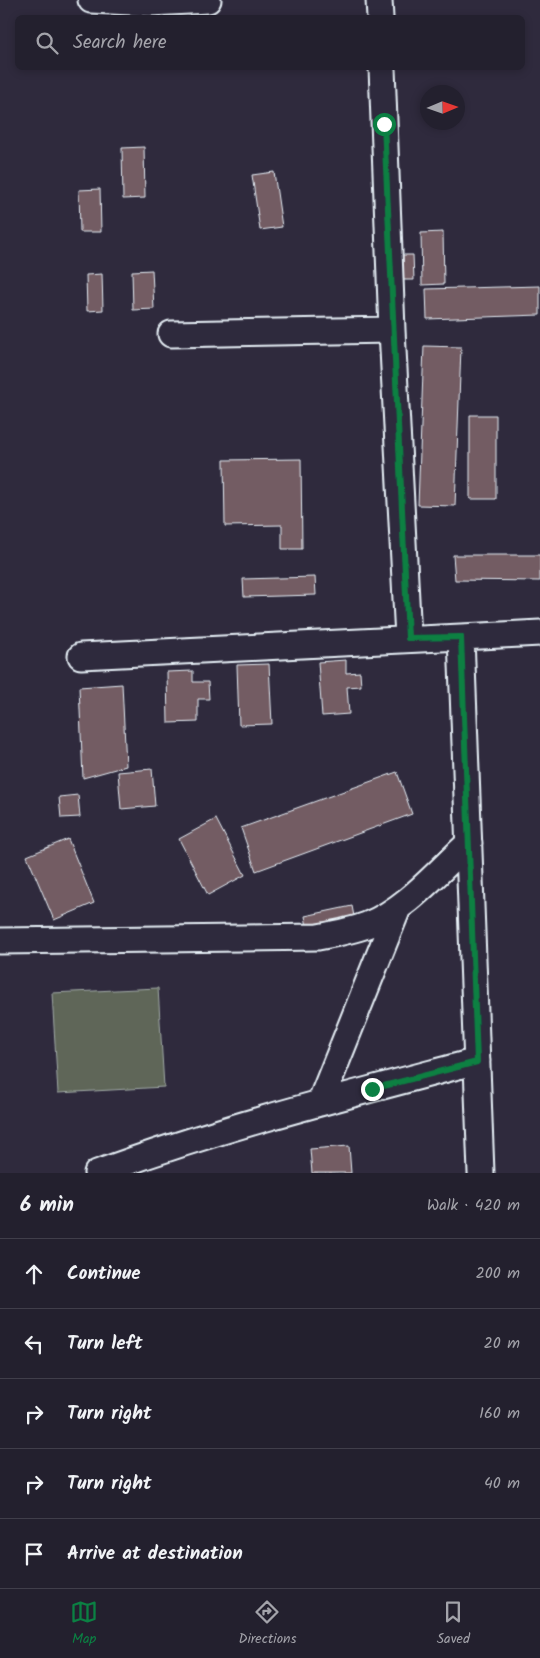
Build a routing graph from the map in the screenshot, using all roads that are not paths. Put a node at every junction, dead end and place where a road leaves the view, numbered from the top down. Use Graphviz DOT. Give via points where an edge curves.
graph roads {
  1 [pos="90,0"];
  2 [pos="208,0"];
  3 [pos="379,0"];
  4 [pos="380,15"];
  5 [pos="382,70"];
  6 [pos="392,330"];
  7 [pos="171,334"];
  8 [pos="540,633"];
  9 [pos="461,637"];
  10 [pos="408,638"];
  11 [pos="81,656"];
  12 [pos="469,843"];
  13 [pos="398,908"];
  14 [pos="0,942"];
  15 [pos="477,1062"];
  16 [pos="320,1103"];
  17 [pos="97,1173"];
  18 [pos="481,1173"];
  1 -- 2 [label="street" via="151,3"];
  3 -- 4 [label="street"];
  5 -- 6 [label="street"];
  6 -- 7 [label="street"];
  6 -- 10 [label="street"];
  8 -- 9 [label="street"];
  9 -- 10 [label="street"];
  9 -- 12 [label="street"];
  10 -- 11 [label="street"];
  12 -- 13 [label="street"];
  12 -- 15 [label="street"];
  13 -- 14 [label="street" via="368,925 318,937"];
  13 -- 16 [label="street"];
  15 -- 16 [label="street"];
  15 -- 18 [label="street"];
  16 -- 17 [label="street" via="191,1140"];
}
